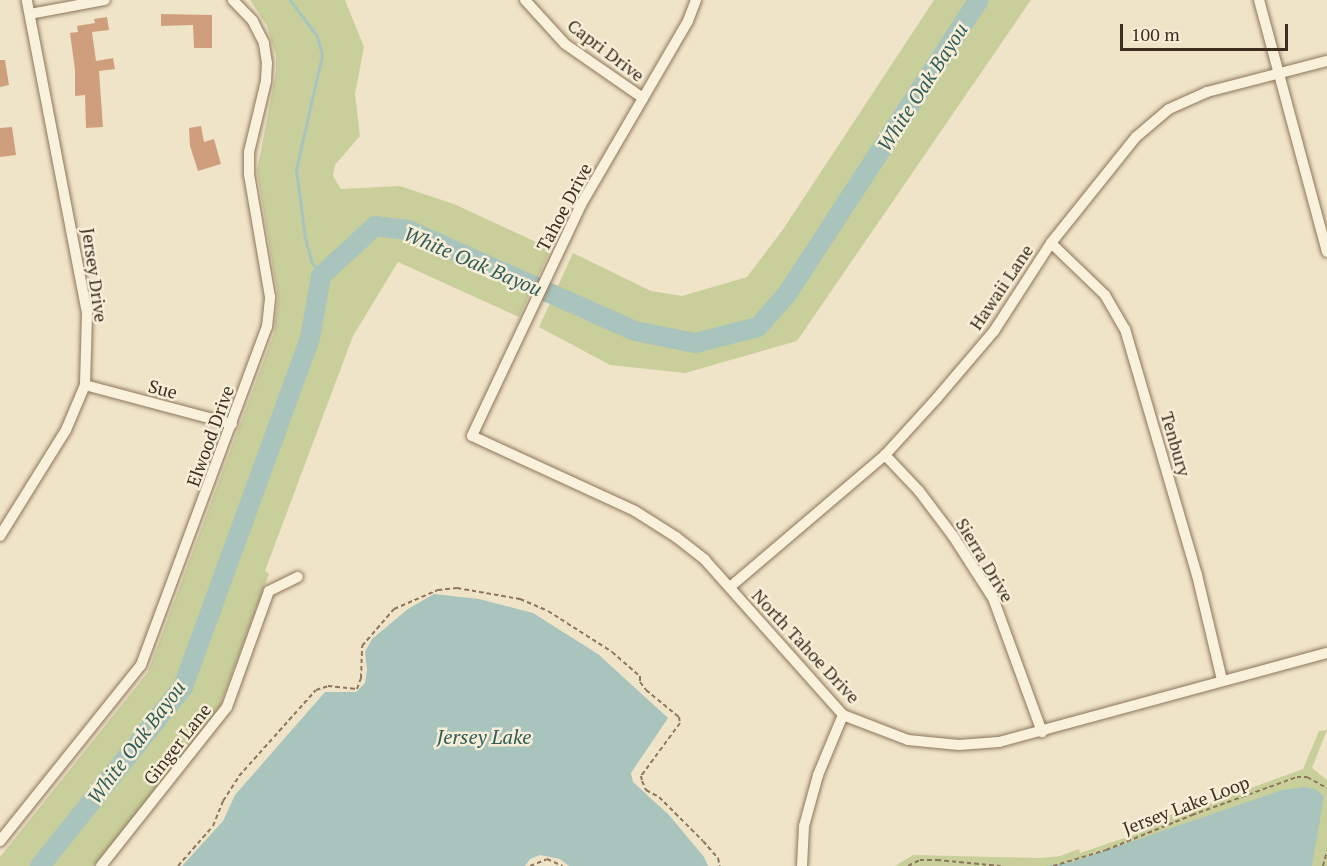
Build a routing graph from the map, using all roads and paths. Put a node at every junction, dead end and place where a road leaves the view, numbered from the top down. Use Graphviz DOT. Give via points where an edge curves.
graph roads {
  1 [pos="27,0"];
  2 [pos="105,0"];
  3 [pos="233,0"];
  4 [pos="525,0"];
  5 [pos="696,0"];
  6 [pos="1259,0"];
  7 [pos="30,14"];
  8 [pos="1327,62"];
  9 [pos="1278,75"];
  10 [pos="644,98"];
  11 [pos="1051,243"];
  12 [pos="1326,245"];
  13 [pos="85,385"];
  14 [pos="232,424"];
  15 [pos="472,436"];
  16 [pos="885,455"];
  17 [pos="1,532"];
  18 [pos="298,577"];
  19 [pos="730,587"];
  20 [pos="1327,653"];
  21 [pos="1222,680"];
  22 [pos="843,715"];
  23 [pos="1042,732"];
  24 [pos="1327,788"];
  25 [pos="0,841"];
  26 [pos="1327,851"];
  27 [pos="101,866"];
  28 [pos="178,866"];
  29 [pos="530,866"];
  30 [pos="564,866"];
  31 [pos="720,866"];
  32 [pos="802,866"];
  33 [pos="908,866"];
  34 [pos="1001,866"];
  35 [pos="1053,866"];
  36 [pos="1323,866"];
  1 -- 7 [label="street, Jersey Drive"];
  2 -- 7 [label="street"];
  3 -- 14 [label="street, Elwood Drive" via="253,21 264,43 267,63 249,152 249,174 270,297 267,327"];
  4 -- 10 [label="street, Capri Drive" via="565,44"];
  5 -- 10 [label="street, Tahoe Drive"];
  6 -- 9 [label="street"];
  7 -- 13 [label="street, Jersey Drive" via="87,313"];
  8 -- 9 [label="street, Hawaii Lane"];
  9 -- 11 [label="street, Hawaii Lane" via="1207,92 1169,109 1136,137"];
  9 -- 12 [label="street"];
  10 -- 15 [label="street, Tahoe Drive" via="581,205"];
  11 -- 16 [label="street, Hawaii Lane" via="994,331"];
  11 -- 21 [label="street, Tenbury" via="1105,295 1125,330 1197,575"];
  13 -- 14 [label="street, Sue"];
  13 -- 17 [label="street, Jersey Drive" via="66,430"];
  14 -- 25 [label="street, Elwood Drive" via="141,665"];
  15 -- 19 [label="street, North Tahoe Drive" via="635,511 705,560"];
  16 -- 19 [label="street, Hawaii Lane"];
  16 -- 23 [label="street, Sierra Drive" via="953,536 993,598"];
  18 -- 27 [label="street, Ginger Lane" via="269,591 227,707"];
  19 -- 22 [label="street, North Tahoe Drive"];
  20 -- 21 [label="street, North Tahoe Drive"];
  21 -- 23 [label="street, North Tahoe Drive"];
  22 -- 23 [label="street, North Tahoe Drive" via="908,740 959,745 999,742"];
  22 -- 32 [label="street" via="818,775 804,826"];
  24 -- 35 [label="path, Jersey Lake Loop" via="1307,777 1297,777 1106,850"];
  26 -- 36 [label="path"];
  28 -- 31 [label="path" via="213,826 239,776 316,690 328,686 357,689 362,646 394,609 438,590 457,588 520,598 548,611 612,652 640,676 646,690 679,717 680,723 641,776 642,781 646,790 659,797 703,841"];
  29 -- 30 [label="path" via="548,859"];
  33 -- 34 [label="path" via="937,860"];
}
